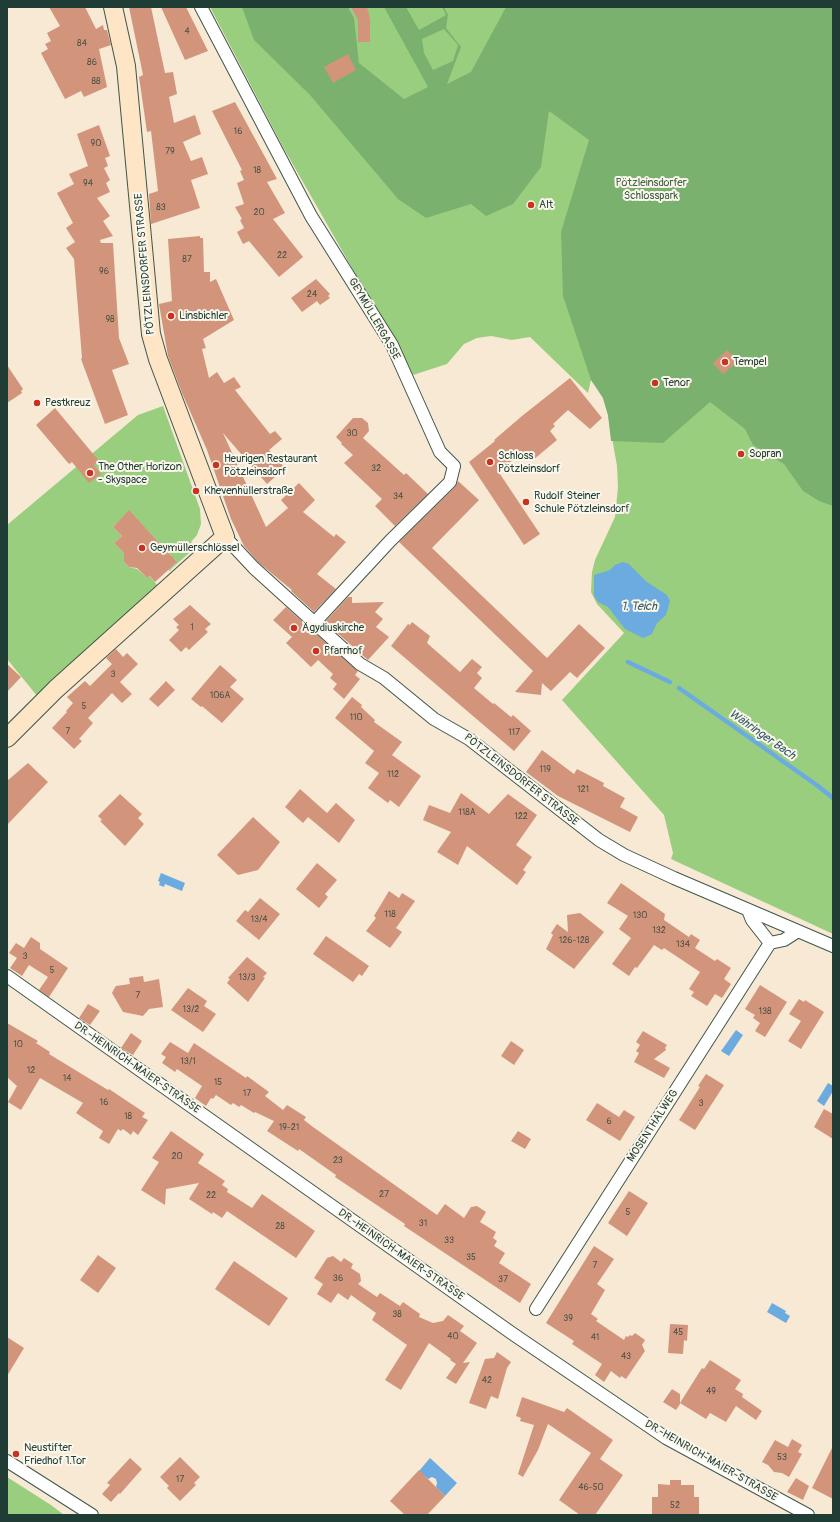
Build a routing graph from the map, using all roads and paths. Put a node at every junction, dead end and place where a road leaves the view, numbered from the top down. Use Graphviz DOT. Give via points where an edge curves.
graph roads {
  1 [pos="113,7"];
  2 [pos="201,7"];
  3 [pos="225,537"];
  4 [pos="314,623"];
  5 [pos="7,738"];
  6 [pos="748,910"];
  7 [pos="798,931"];
  8 [pos="770,944"];
  9 [pos="833,946"];
  10 [pos="7,976"];
  11 [pos="536,1309"];
  12 [pos="7,1461"];
  13 [pos="92,1515"];
  14 [pos="808,1515"];
  1 -- 3 [label="street, PÖTZLEINSDORFER STRASSE" via="126,66 151,334 158,360"];
  2 -- 4 [label="street, GEYMÜLLERGASSE" via="311,216 392,345 440,452 454,466 450,482 390,541"];
  3 -- 4 [label="street, PÖTZLEINSDORFER STRASSE" via="254,568"];
  3 -- 5 [label="street" via="56,689"];
  4 -- 6 [label="street, PÖTZLEINSDORFER STRASSE" via="360,664 384,678 434,719 470,739 598,840 674,878"];
  6 -- 7 [label="street, PÖTZLEINSDORFER STRASSE"];
  6 -- 8 [label="street" via="752,920"];
  7 -- 8 [label="street" via="784,940"];
  7 -- 9 [label="street, PÖTZLEINSDORFER STRASSE"];
  8 -- 11 [label="street, MOSENTHALWEG"];
  10 -- 14 [label="street, DR.-HEINRICH-MAIER-STRASSE" via="506,1329 666,1438"];
  12 -- 13 [label="street"];
}
